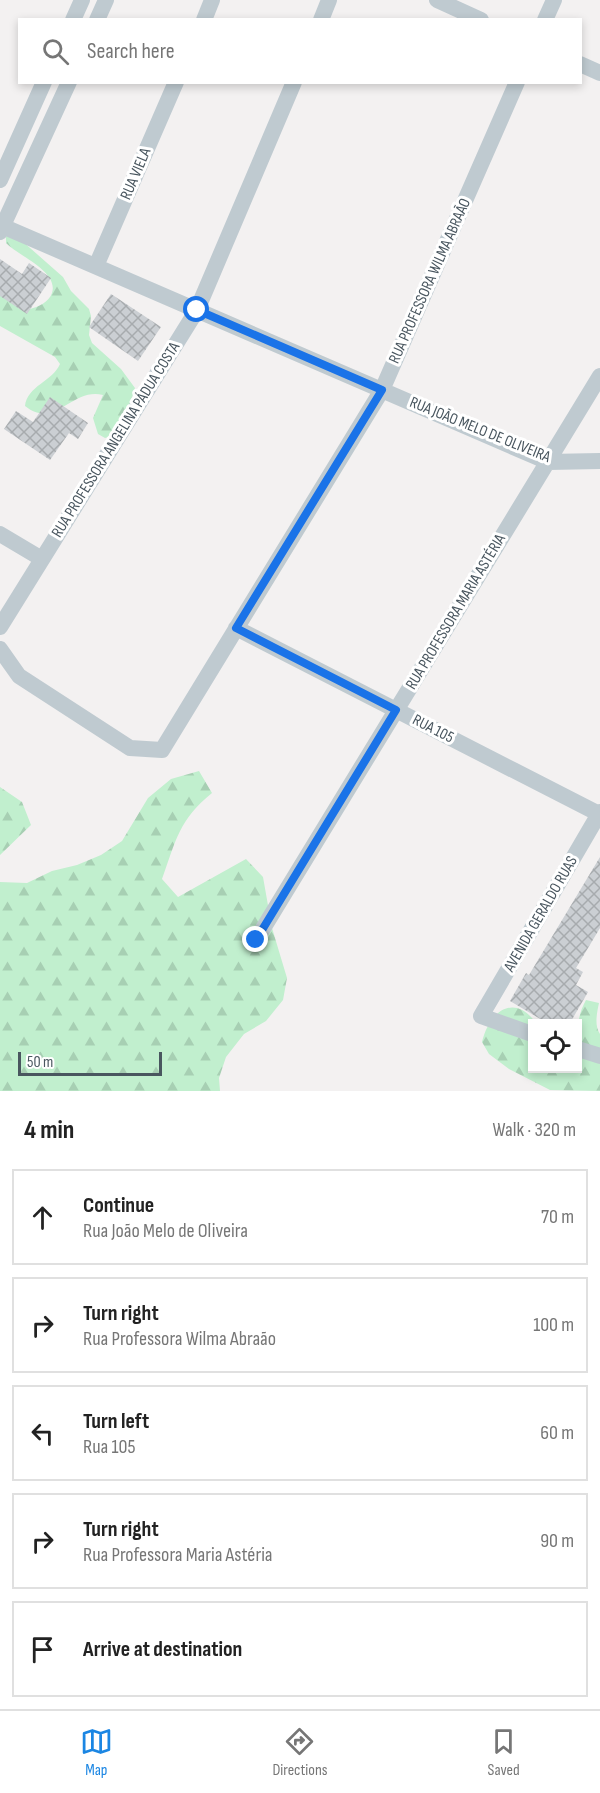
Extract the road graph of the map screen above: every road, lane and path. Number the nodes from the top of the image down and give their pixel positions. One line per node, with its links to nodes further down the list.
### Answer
1 (82, 0): 7 (street)
2 (106, 0): 8 (street)
3 (212, 0): 9 (street)
4 (329, 0): 10 (street)
5 (437, 0): 11 (street)
6 (554, 0): 12 (street)
7 (74, 18)
8 (99, 18)
9 (205, 18)
10 (322, 18)
11 (477, 18)
12 (546, 18)
13 (582, 65): 14 (street)
14 (600, 73)
15 (43, 84): 20 (street)
16 (68, 84): 21 (street)
17 (175, 84): 22 (street, RUA VIELA)
18 (293, 84): 23 (street, RUA PROFESSORA ANGELINA PÁDUA COSTA)
19 (517, 84): 25 (street, RUA PROFESSORA WILMA ABRAÃO)
20 (0, 180)
21 (1, 227): 22 (street, RUA JOÃO MELO DE OLIVEIRA)
22 (96, 266): 23 (street, RUA JOÃO MELO DE OLIVEIRA)
23 (197, 310): 25 (street, RUA JOÃO MELO DE OLIVEIRA); 29 (street, RUA PROFESSORA ANGELINA PÁDUA COSTA)
24 (600, 376): 27 (street, RUA PROFESSORA MARIA ASTÉRIA)
25 (382, 390): 27 (street, RUA JOÃO MELO DE OLIVEIRA); 31 (street, RUA PROFESSORA WILMA ABRAÃO)
26 (600, 461): 27 (street, RUA JOÃO MELO DE OLIVEIRA)
27 (548, 462): 33 (street, RUA PROFESSORA MARIA ASTÉRIA)
28 (0, 534): 29 (street)
29 (42, 559): 30 (street, RUA PROFESSORA ANGELINA PÁDUA COSTA)
30 (0, 627)
31 (236, 628): 32 (street, RUA PROFESSORA WILMA ABRAÃO); 33 (street, RUA 105)
32 (0, 650)
33 (396, 710): 34 (street, RUA 105); 35 (street, RUA PROFESSORA MARIA ASTÉRIA)
34 (599, 813): 36 (street, AVENIDA GERALDO RUAS)
35 (256, 940)
36 (528, 1033)
37 (582, 1050): 38 (street)
38 (600, 1056)

